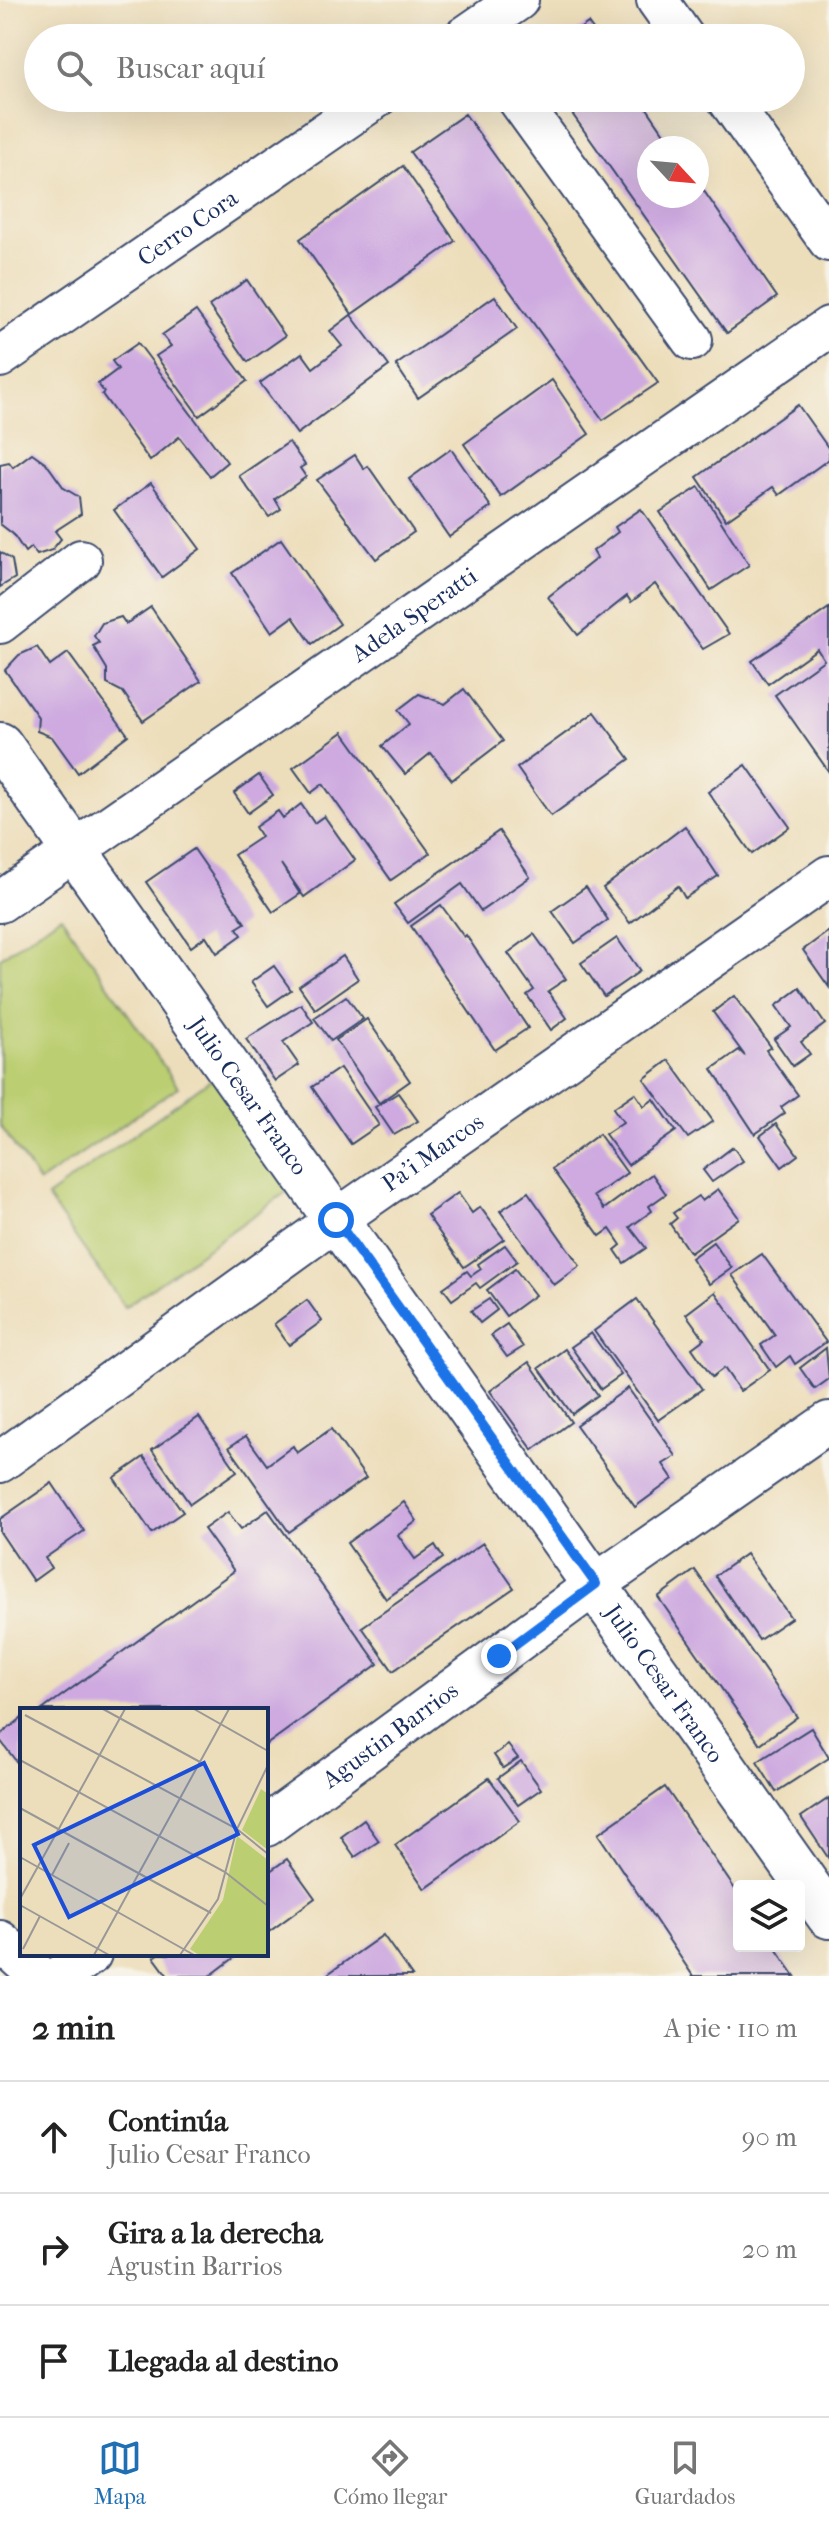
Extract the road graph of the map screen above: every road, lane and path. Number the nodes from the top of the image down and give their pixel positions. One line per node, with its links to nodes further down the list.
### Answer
1 (518, 0): 3 (street)
2 (657, 0): 4 (street)
3 (486, 24)
4 (674, 24)
5 (356, 112): 11 (street, Cerro Cora)
6 (527, 112): 10 (street)
7 (737, 112): 8 (street)
8 (829, 241)
9 (829, 327): 15 (street, Adela Speratti)
10 (692, 340)
11 (0, 357)
12 (81, 560): 13 (street)
13 (0, 623)
14 (0, 745): 15 (street, Julio Cesar Franco)
15 (73, 848): 17 (street, Adela Speratti); 18 (street, Julio Cesar Franco)
16 (829, 876): 18 (street, Pa'i Marcos)
17 (0, 902)
18 (336, 1220): 20 (street, Pa'i Marcos); 21 (street, Julio Cesar Franco)
19 (829, 1422): 21 (street, Agustin Barrios)
20 (0, 1462)
21 (596, 1584): 22 (street, Agustin Barrios); 23 (street, Julio Cesar Franco)
22 (268, 1825)
23 (829, 1916)
24 (0, 1941): 26 (street)
25 (88, 1956): 27 (street)
26 (39, 1976)
27 (61, 1976)

